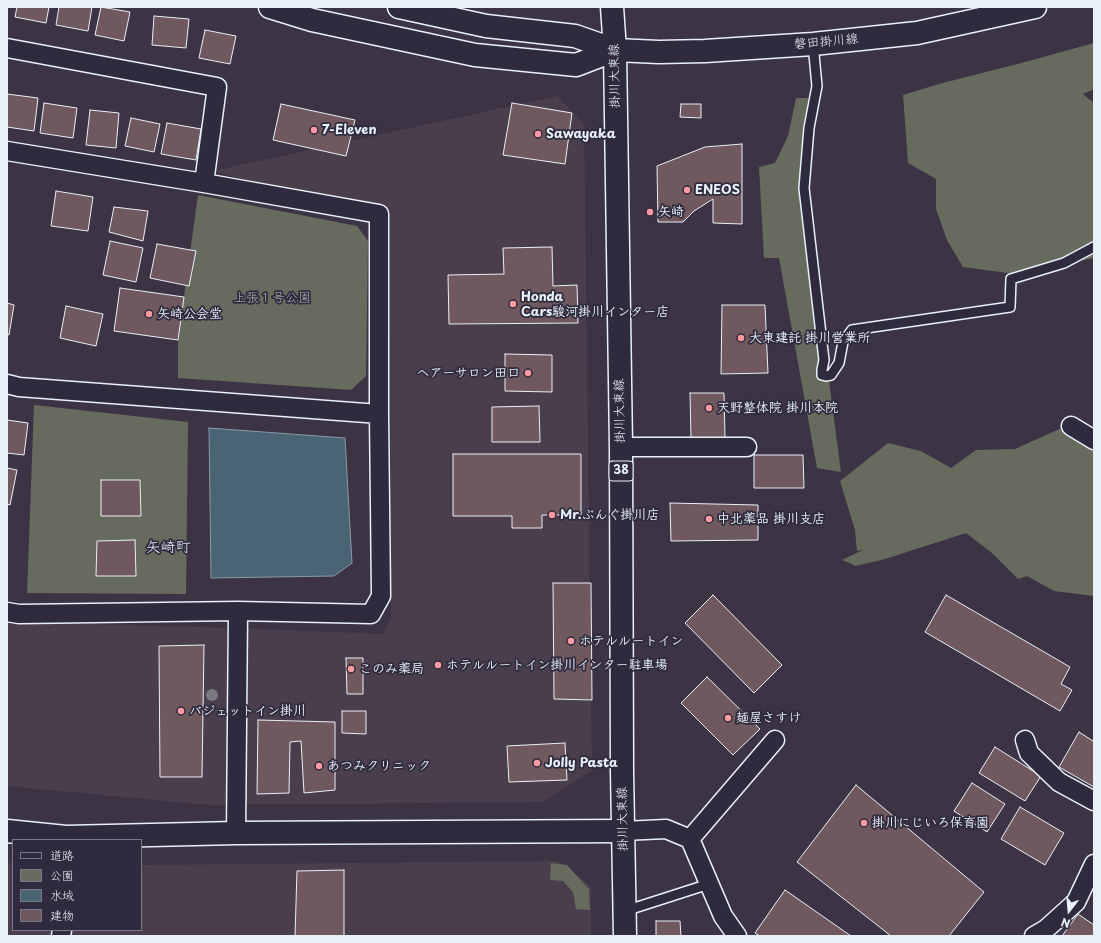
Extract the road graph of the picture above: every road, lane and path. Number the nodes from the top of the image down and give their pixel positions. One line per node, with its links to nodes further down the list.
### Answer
1 (270, 7): 7 (main road)
2 (399, 7): 7 (main road)
3 (612, 7): 7 (main road, 掛川大東線 / 38)
4 (1035, 7): 5 (main road, 磐田掛川線)
5 (813, 44): 7 (main road, 磐田掛川線); 10 (lane)
6 (7, 48): 9 (street)
7 (615, 50): 16 (main road, 掛川大東線 / 38)
8 (7, 151): 9 (street)
9 (204, 183): 12 (street)
10 (1094, 247)
11 (7, 384): 12 (street)
12 (378, 414): 17 (street)
13 (1071, 426): 14 (street)
14 (1094, 440)
15 (746, 446): 16 (street)
16 (621, 447): 23 (main road, 掛川大東線 / 38)
17 (238, 611): 18 (street); 24 (street)
18 (7, 612)
19 (776, 740): 26 (street)
20 (1025, 740): 21 (street)
21 (1094, 801)
22 (7, 831): 25 (main road)
23 (623, 831): 24 (main road); 26 (street); 29 (main road, 掛川大東線 / 38)
24 (236, 833): 25 (main road)
25 (66, 838)
26 (690, 839): 28 (street)
27 (1094, 864): 32 (street)
28 (709, 884): 29 (lane); 31 (street)
29 (624, 912): 30 (main road, 掛川大東線 / 38)
30 (625, 936)
31 (737, 936)
32 (1034, 936)

